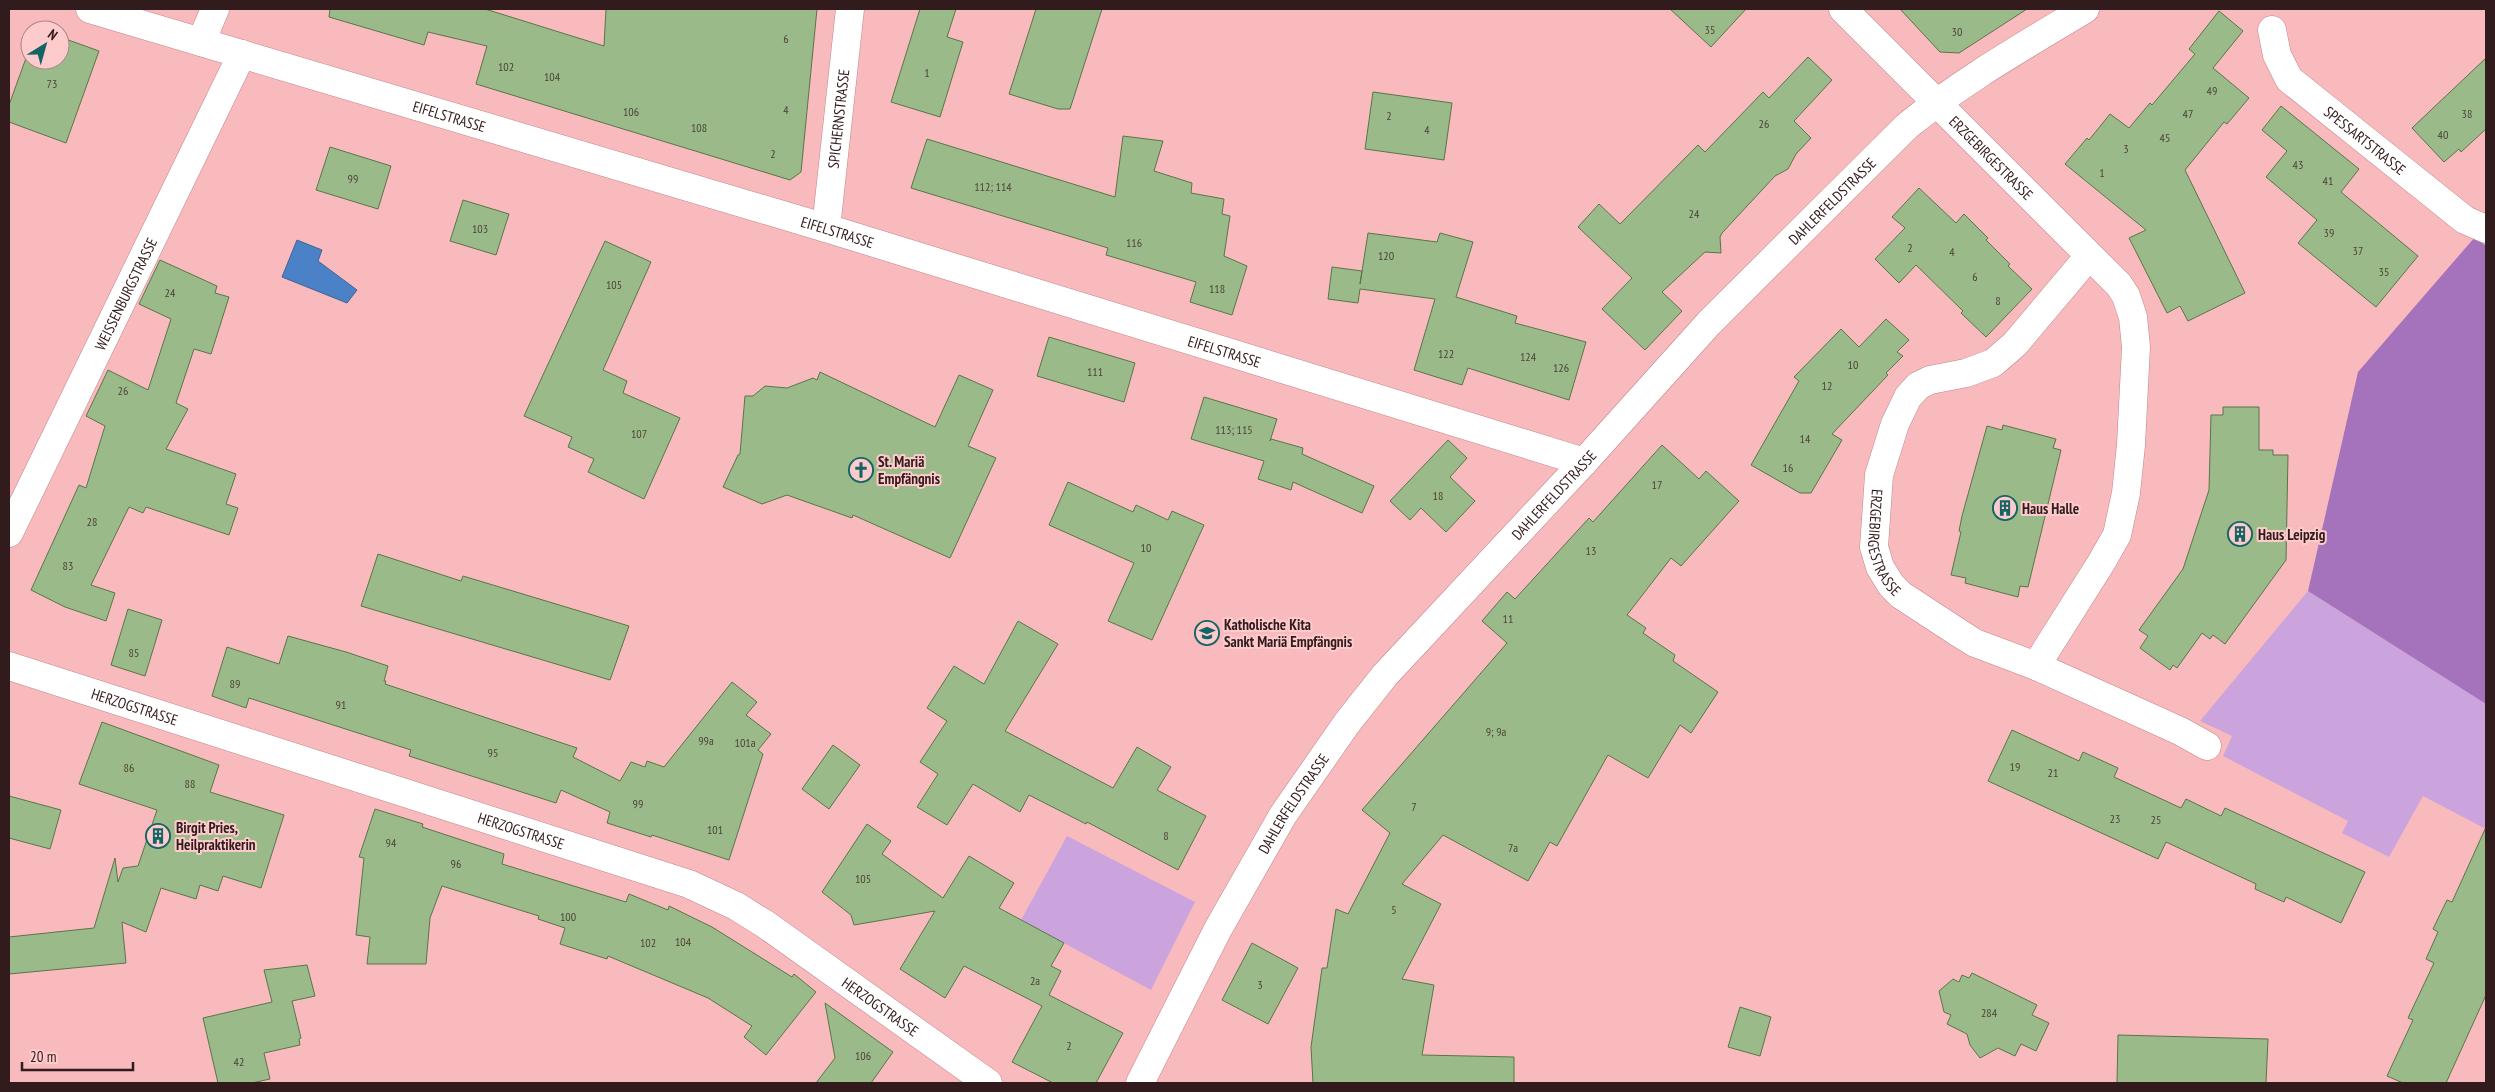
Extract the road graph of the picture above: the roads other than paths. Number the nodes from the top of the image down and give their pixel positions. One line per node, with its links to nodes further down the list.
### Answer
1 (90, 9): 7 (street, EIFELSTRASSE)
2 (215, 9): 7 (street)
3 (850, 9): 10 (street, SPICHERNSTRASSE)
4 (1843, 9): 9 (street)
5 (2085, 9): 9 (street, DAHLERFELDSTRASSE)
6 (2272, 30): 11 (street, SPESSARTSTRASSE)
7 (202, 42): 8 (street, EIFELSTRASSE)
8 (242, 54): 10 (street, EIFELSTRASSE); 14 (street, WEISSENBURGSTRASSE)
9 (1936, 102): 12 (street, ERZGEBIRGESTRASSE); 13 (street, DAHLERFELDSTRASSE)
10 (826, 228): 13 (street, EIFELSTRASSE)
11 (2486, 229)
12 (2089, 256): 16 (street, ERZGEBIRGESTRASSE); 16 (street, ERZGEBIRGESTRASSE)
13 (1584, 462): 19 (street, DAHLERFELDSTRASSE)
14 (9, 534)
15 (9, 666): 18 (street, HERZOGSTRASSE)
16 (2036, 666): 17 (street, ERZGEBIRGESTRASSE)
17 (2207, 746)
18 (988, 1083)
19 (1140, 1083)

